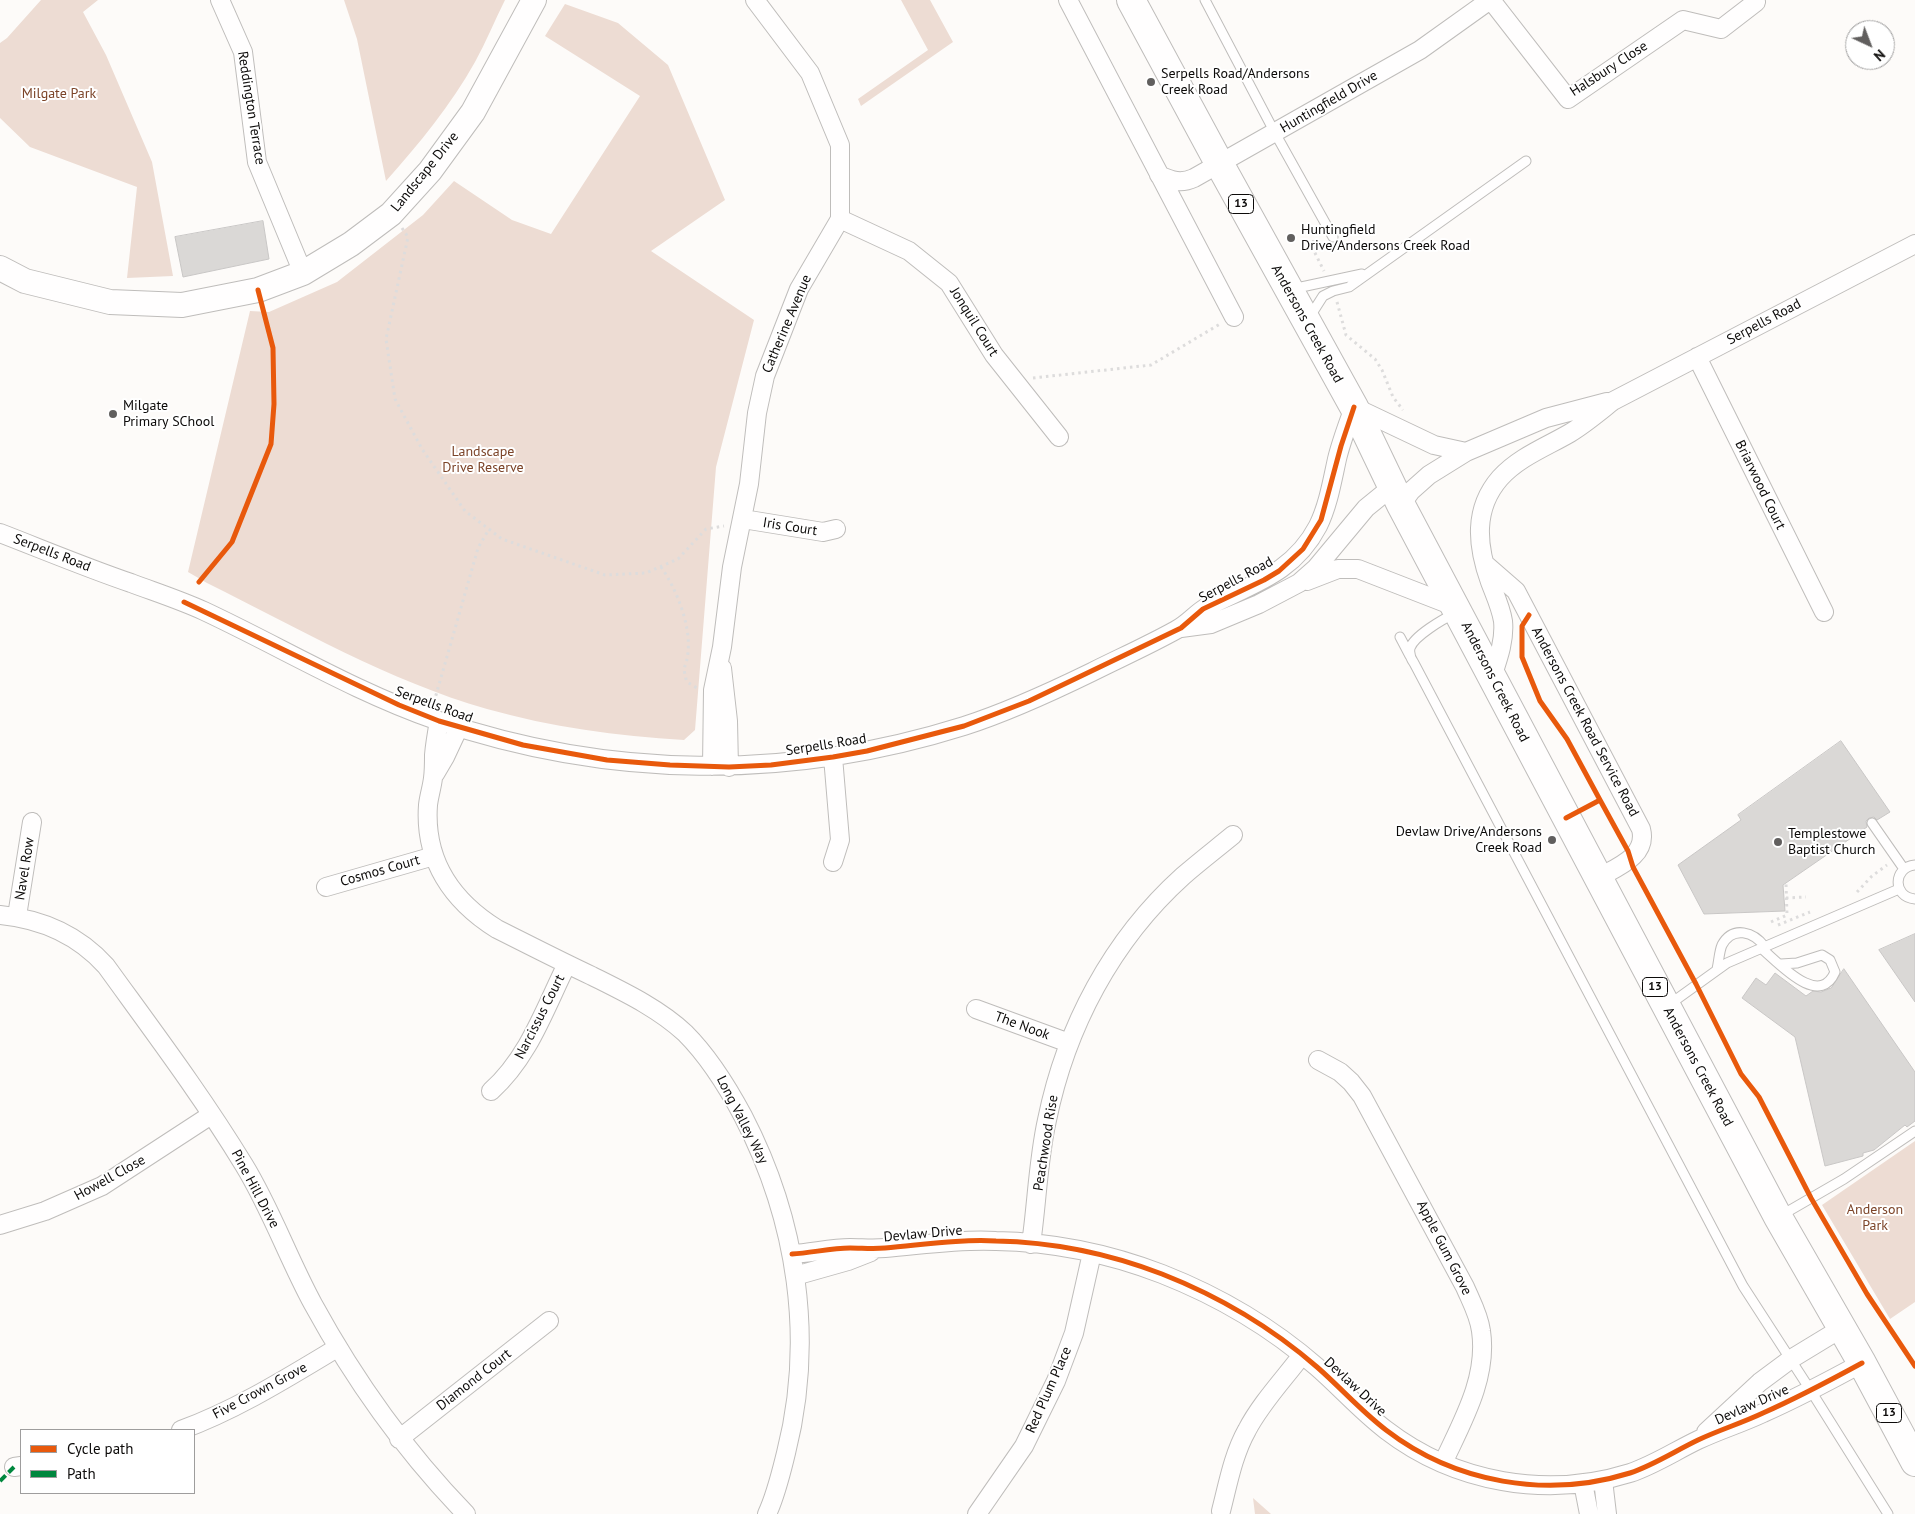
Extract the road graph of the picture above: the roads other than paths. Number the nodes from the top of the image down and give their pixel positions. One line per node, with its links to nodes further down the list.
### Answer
1 (220, 0): 17 (street, Reddington Terrace)
2 (534, 0): 17 (street, Landscape Drive)
3 (755, 0): 13 (street)
4 (1068, 0): 12 (street)
5 (1131, 0): 11 (main road, Andersons Creek Road / 13)
6 (1205, 0): 9 (lane)
7 (1491, 0): 8 (street, Halsbury Close); 9 (street, Huntingfield Drive)
8 (1756, 2)
9 (1275, 133): 11 (street, Huntingfield Drive); 14 (lane)
10 (1526, 160): 18 (lane)
11 (1219, 163): 12 (street, Huntingfield Drive); 19 (main road, Andersons Creek Road / 13)
12 (1160, 176): 20 (street)
13 (840, 219): 25 (street, Jonquil Court); 28 (street, Catherine Avenue)
14 (1333, 237)
15 (1915, 244): 22 (street, Serpells Road)
16 (0, 268): 17 (street, Landscape Drive)
17 (303, 272)
18 (1368, 272): 19 (lane); 21 (lane)
19 (1289, 290): 21 (main road, Andersons Creek Road / 13)
20 (1234, 317)
21 (1306, 322): 24 (main road, Andersons Creek Road / 13)
22 (1697, 357): 23 (street, Serpells Road); 36 (street, Briarwood Court)
23 (1613, 401): 26 (street, Serpells Road); 31 (street, Serpells Road)
24 (1354, 407): 26 (street); 27 (main road, Andersons Creek Road / 13); 32 (street, Serpells Road)
25 (1059, 437)
26 (1466, 452): 27 (street, Serpells Road)
27 (1397, 495): 33 (street, Serpells Road); 35 (main road, Andersons Creek Road / 13)
28 (742, 521): 29 (street, Iris Court); 39 (street, Catherine Avenue)
29 (836, 529)
30 (0, 533): 42 (street, Serpells Road)
31 (1483, 562): 41 (street, Serpells Road); 54 (street, Andersons Creek Road Service Road)
32 (1259, 582): 34 (street); 37 (street, Serpells Road)
33 (1288, 589): 34 (street, Serpells Road); 35 (street, Serpells Road)
34 (1269, 599): 37 (street, Serpells Road)
35 (1458, 610): 40 (lane); 41 (main road, Andersons Creek Road / 13)
36 (1824, 612)
37 (1181, 628): 44 (street, Serpells Road)
38 (1400, 637): 40 (lane)
39 (722, 648): 45 (street, Catherine Avenue); 45 (street, Catherine Avenue)
40 (1412, 660): 81 (lane)
41 (1492, 677): 54 (main road, Andersons Creek Road / 13)
42 (434, 719): 43 (street, Serpells Road); 46 (street, Long Valley Way)
43 (459, 727): 45 (street, Serpells Road); 46 (street, Long Valley Way)
44 (832, 758): 45 (street, Serpells Road); 51 (street)
45 (721, 767)
46 (433, 777): 50 (street, Long Valley Way)
47 (32, 822): 58 (street, Navel Row)
48 (1872, 823): 53 (lane)
49 (1233, 835): 65 (street, Peachwood Rise)
50 (434, 856): 55 (street, Cosmos Court); 60 (street, Long Valley Way)
51 (833, 862)
52 (1915, 865): 53 (lane)
53 (1904, 869): 56 (lane)
54 (1598, 878): 63 (main road, Andersons Creek Road / 13)
55 (326, 887)
56 (1899, 889): 57 (lane); 59 (lane)
57 (1915, 898)
58 (9, 915): 68 (street, Pine Hill Drive)
59 (1763, 947): 61 (lane); 62 (lane); 62 (lane)
60 (567, 964): 67 (street, Narcissus Court); 74 (street, Long Valley Way)
61 (1781, 964): 61 (lane)
62 (1718, 969): 63 (lane)
63 (1666, 1007): 70 (main road, Andersons Creek Road / 13)
64 (976, 1009): 65 (street, The Nook)
65 (1068, 1043): 72 (street, Peachwood Rise)
66 (1318, 1060): 89 (street, Apple Gum Grove)
67 (491, 1091)
68 (211, 1115): 71 (street, Howell Close); 79 (street, Pine Hill Drive)
69 (1915, 1131): 70 (lane)
70 (1778, 1217): 78 (main road, Andersons Creek Road / 13)
71 (0, 1225)
72 (1031, 1244): 73 (street, Devlaw Drive); 75 (street, Devlaw Drive)
73 (881, 1249): 74 (street, Devlaw Drive); 76 (street, Devlaw Drive)
74 (792, 1254): 76 (street, Long Valley Way)
75 (1092, 1254): 80 (street, Devlaw Drive); 95 (street, Red Plum Place)
76 (795, 1276): 94 (street, Long Valley Way)
77 (549, 1321): 86 (street, Diamond Court)
78 (1842, 1328): 81 (street, Devlaw Drive); 82 (main road, Andersons Creek Road / 13)
79 (337, 1348): 84 (street, Five Crown Grove); 86 (street, Pine Hill Drive)
80 (1302, 1355): 89 (street, Devlaw Drive); 92 (street)
81 (1791, 1359): 83 (lane); 87 (street, Devlaw Drive)
82 (1862, 1363): 83 (street, Devlaw Drive); 85 (main road, Andersons Creek Road / 13); 88 (main road, Andersons Creek Road / 13)
83 (1811, 1391): 87 (street, Devlaw Drive); 98 (lane)
84 (183, 1429)
85 (1915, 1438)
86 (399, 1439): 93 (street, Pine Hill Drive)
87 (1697, 1441): 90 (street, Devlaw Drive)
88 (1915, 1462)
89 (1443, 1464): 91 (street, Devlaw Drive)
90 (1603, 1480): 91 (street, Devlaw Drive); 97 (street)
91 (1583, 1484): 96 (street)
92 (1221, 1512)
93 (466, 1514)
94 (767, 1514)
95 (977, 1514)
96 (1589, 1514)
97 (1607, 1514)
98 (1888, 1514)

